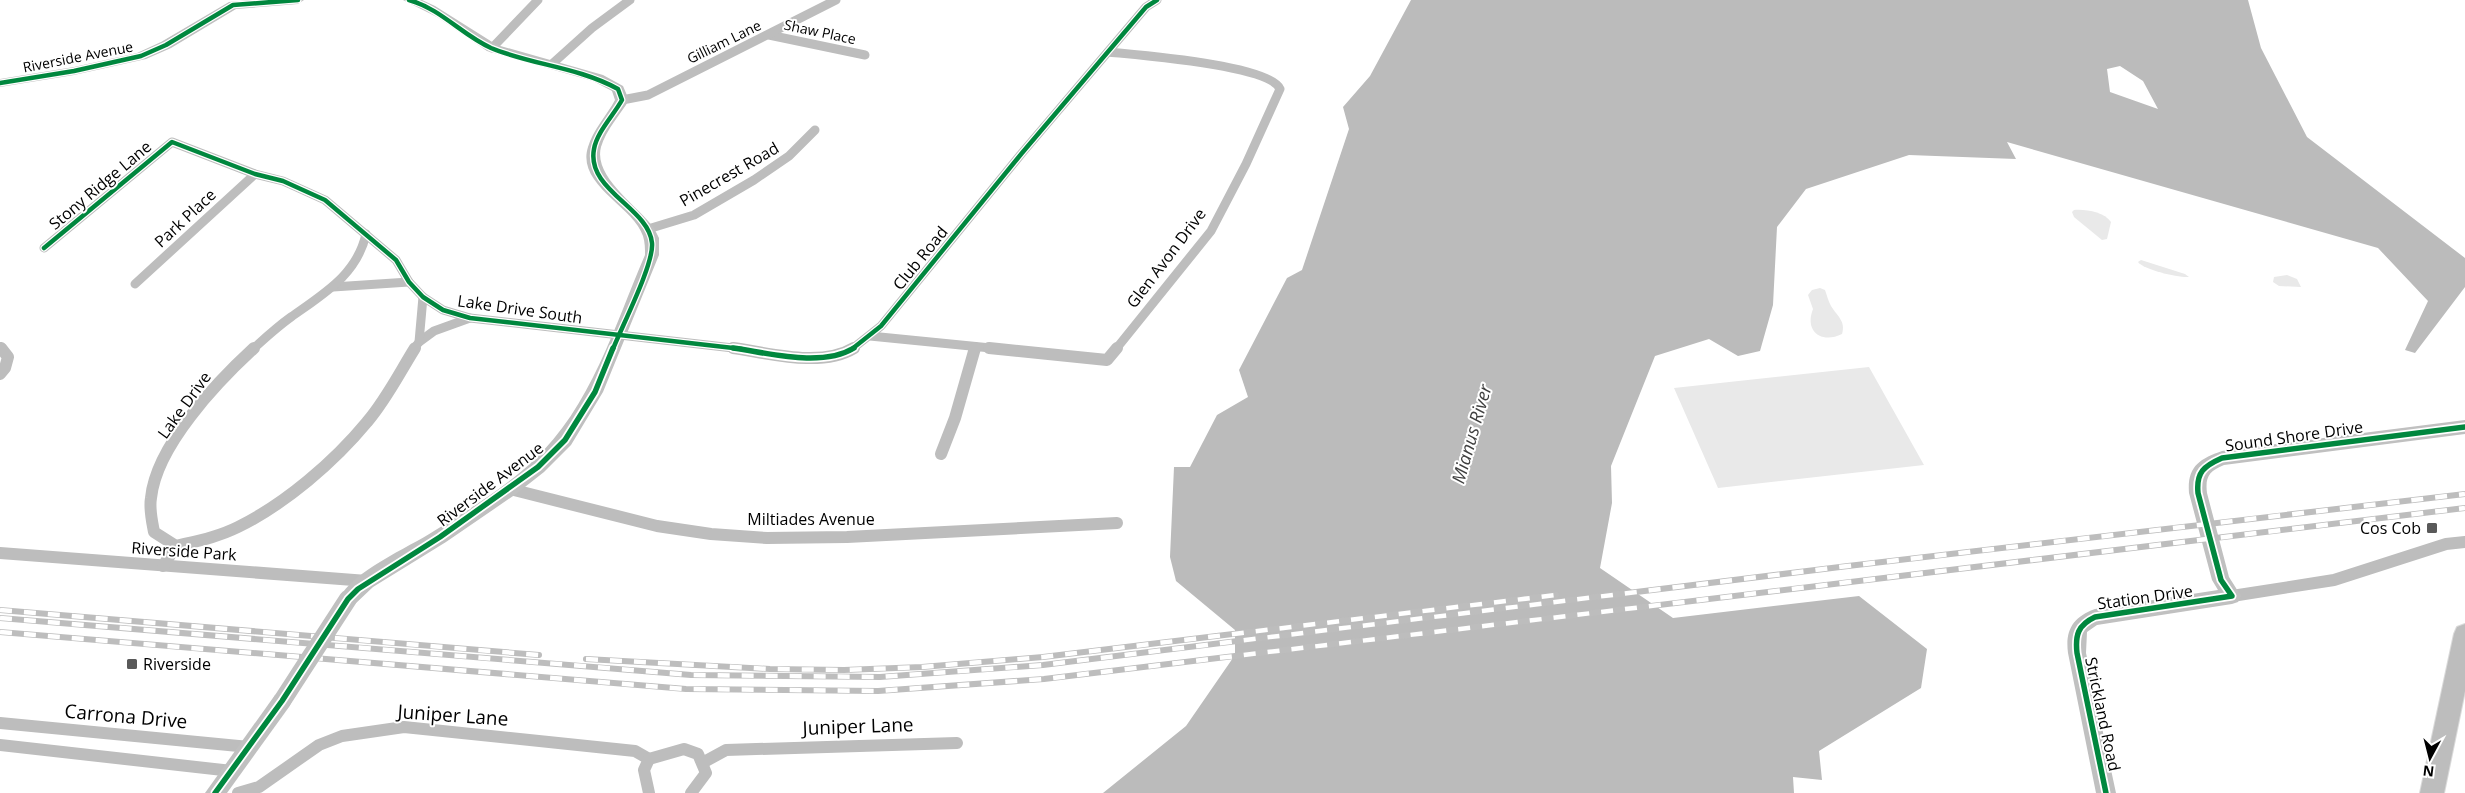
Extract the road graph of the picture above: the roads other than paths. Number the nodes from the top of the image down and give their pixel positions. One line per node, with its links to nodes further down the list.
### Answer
1 (298, 0): 7 (street, Riverside Avenue)
2 (408, 0): 9 (street)
3 (538, 0): 9 (street)
4 (630, 0): 12 (street)
5 (836, 0): 8 (street, Gilliam Lane)
6 (1158, 0): 10 (street, Club Road)
7 (234, 3): 13 (main road, Riverside Avenue)
8 (769, 35): 11 (street, Shaw Place); 14 (street, Gilliam Lane)
9 (492, 48): 12 (street)
10 (1108, 52): 27 (street, Club Road); 30 (street, Glen Avon Drive)
11 (865, 55)
12 (552, 64): 14 (street)
13 (0, 83)
14 (622, 100): 18 (street)
15 (815, 130): 18 (street, Pinecrest Road)
16 (172, 142): 17 (street, Lake Drive South); 20 (street, Stony Ridge Lane)
17 (255, 174): 19 (street, Lake Drive South); 22 (street, Park Place)
18 (648, 229): 26 (street, Riverside Avenue)
19 (366, 234): 21 (street, Lake Drive South); 23 (street, Lake Drive)
20 (44, 248)
21 (410, 282): 23 (street); 24 (street, Lake Drive South)
22 (135, 284)
23 (333, 287): 37 (street, Lake Drive)
24 (424, 297): 25 (street, Lake Drive South); 28 (street)
25 (470, 318): 26 (street, Lake Drive South); 28 (street)
26 (620, 334): 27 (street, Club Road); 34 (street, Riverside Avenue)
27 (870, 336): 30 (street, Glen Avon Drive)
28 (419, 342): 37 (street)
29 (0, 347): 31 (street)
30 (975, 347): 33 (street)
31 (0, 374)
32 (2465, 427): 41 (main road, Sound Shore Drive)
33 (941, 454)
34 (510, 489): 35 (street, Miltiades Avenue); 40 (street, Riverside Avenue)
35 (1118, 523)
36 (2465, 542): 41 (street, Station Drive)
37 (176, 546): 39 (street)
38 (0, 553): 39 (street, Riverside Park)
39 (163, 566): 40 (street, Riverside Park)
40 (366, 582): 42 (street, Riverside Avenue)
41 (2232, 596): 44 (main road, Station Drive)
42 (348, 599): 48 (main road, Riverside Avenue, bridge)
43 (2465, 634): 57 (highway)
44 (2075, 640): 56 (main road, Strickland Road)
45 (0, 724): 48 (street, Carrona Drive)
46 (957, 743): 50 (street, Juniper Lane)
47 (0, 745): 51 (street)
48 (249, 747): 51 (main road, Riverside Avenue)
49 (649, 759): 50 (street); 53 (street, Juniper Lane); 54 (street)
50 (704, 762): 55 (street)
51 (232, 771): 52 (main road, Riverside Avenue)
52 (215, 793)
53 (238, 793)
54 (649, 793)
55 (692, 793)
56 (2106, 793)
57 (2432, 793)

